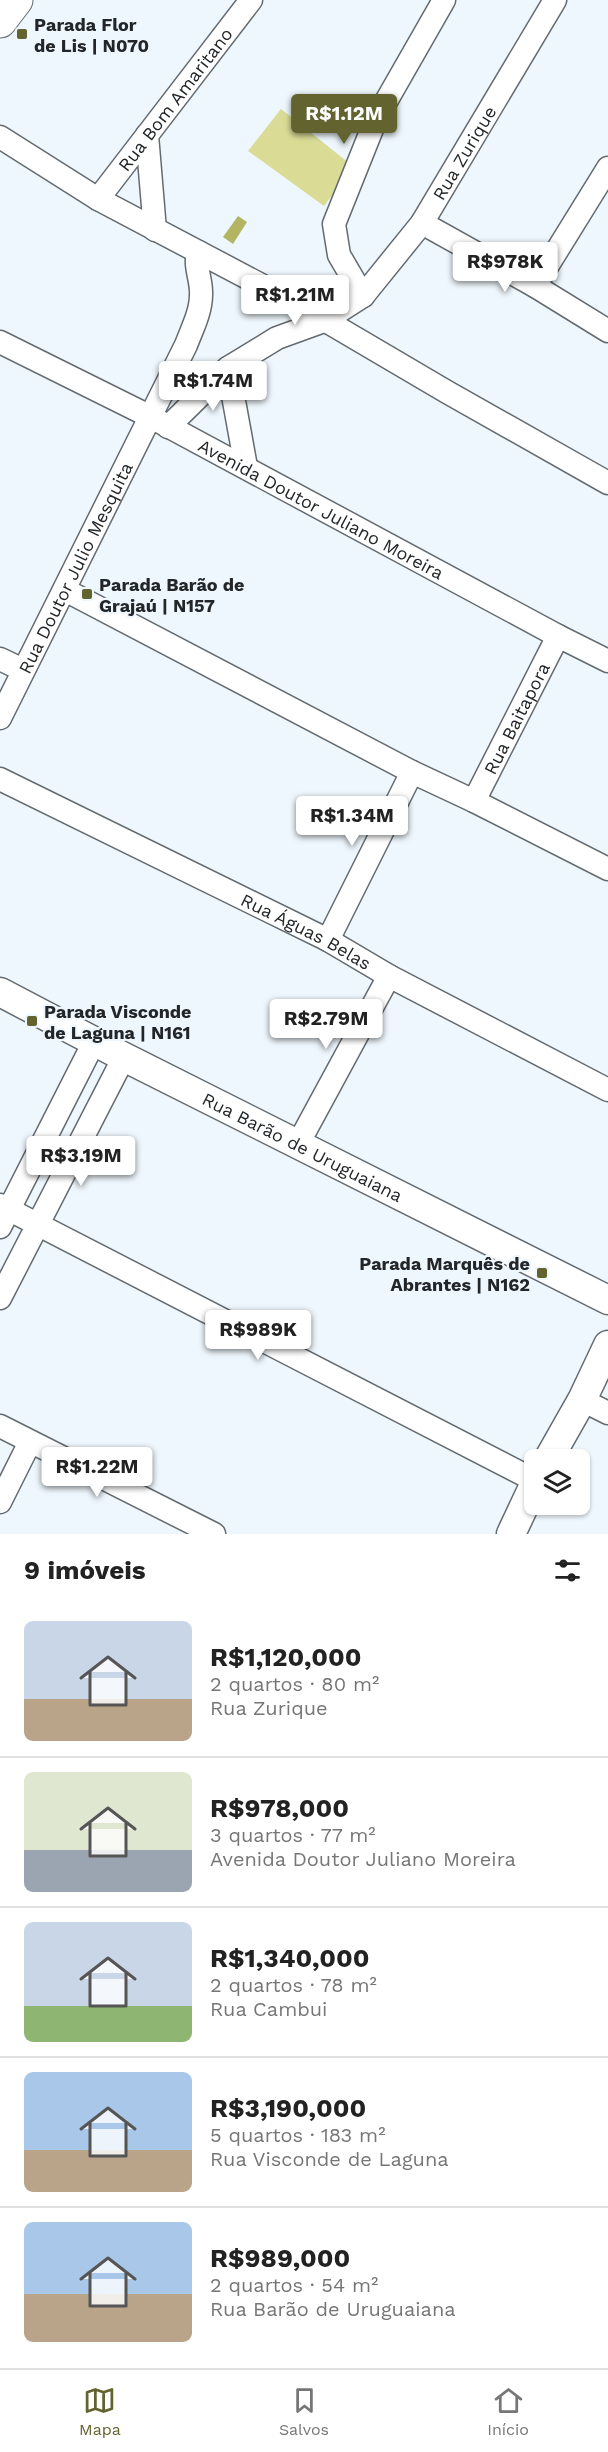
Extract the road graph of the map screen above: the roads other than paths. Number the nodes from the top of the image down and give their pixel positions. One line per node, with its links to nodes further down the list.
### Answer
1 (16, 0): 5 (main road)
2 (251, 0): 6 (street, Rua Bom Amaritano)
3 (444, 0): 14 (street)
4 (555, 0): 10 (street, Rua Zurique)
5 (0, 21)
6 (147, 135): 9 (street, Rua Bom Amaritano); 11 (street)
7 (0, 137): 9 (street)
8 (608, 168): 13 (street)
9 (98, 199): 11 (street)
10 (422, 223): 13 (street); 14 (street, Rua Zurique)
11 (155, 230): 12 (street)
12 (198, 252): 15 (street); 19 (street, Rua Doutor Julio Mesquita)
13 (535, 286): 16 (street)
14 (363, 296): 15 (street, Rua Zurique)
15 (324, 321): 18 (street, Rua Zurique); 21 (street)
16 (608, 331)
17 (0, 342): 19 (street, Avenida Doutor Juliano Moreira)
18 (228, 368): 19 (street, Rua Zurique); 20 (street)
19 (160, 422): 20 (street, Avenida Doutor Juliano Moreira); 22 (street, Rua Doutor Julio Mesquita)
20 (246, 467): 23 (street, Avenida Doutor Juliano Moreira)
21 (608, 482)
22 (65, 590): 26 (street, Rua Doutor Julio Mesquita); 28 (street)
23 (558, 636): 25 (street, Avenida Doutor Juliano Moreira); 30 (street, Rua Baitapora)
24 (0, 659): 26 (street)
25 (608, 661)
26 (23, 670): 27 (street, Rua Doutor Julio Mesquita)
27 (0, 718)
28 (412, 772): 30 (street); 32 (street)
29 (0, 779): 32 (street, Rua Águas Belas)
30 (474, 801): 31 (street)
31 (608, 869)
32 (328, 940): 33 (street, Rua Águas Belas)
33 (389, 976): 37 (street, Rua Águas Belas); 38 (street)
34 (0, 992): 35 (street, Rua Barão de Uruguaiana)
35 (94, 1042): 36 (street, Rua Barão de Uruguaiana); 39 (street)
36 (124, 1057): 38 (street, Rua Barão de Uruguaiana); 40 (street)
37 (608, 1090)
38 (298, 1144): 42 (street, Rua Barão de Uruguaiana)
39 (3, 1214): 40 (street)
40 (39, 1226): 41 (street); 49 (street)
41 (0, 1298)
42 (608, 1300)
43 (608, 1345): 44 (street)
44 (582, 1400): 45 (street); 48 (street)
45 (608, 1413)
46 (0, 1426): 47 (street)
47 (30, 1442): 50 (street); 52 (street)
48 (554, 1449)
49 (524, 1475)
50 (0, 1502)
51 (524, 1506): 53 (street)
52 (214, 1534)
53 (511, 1534)

